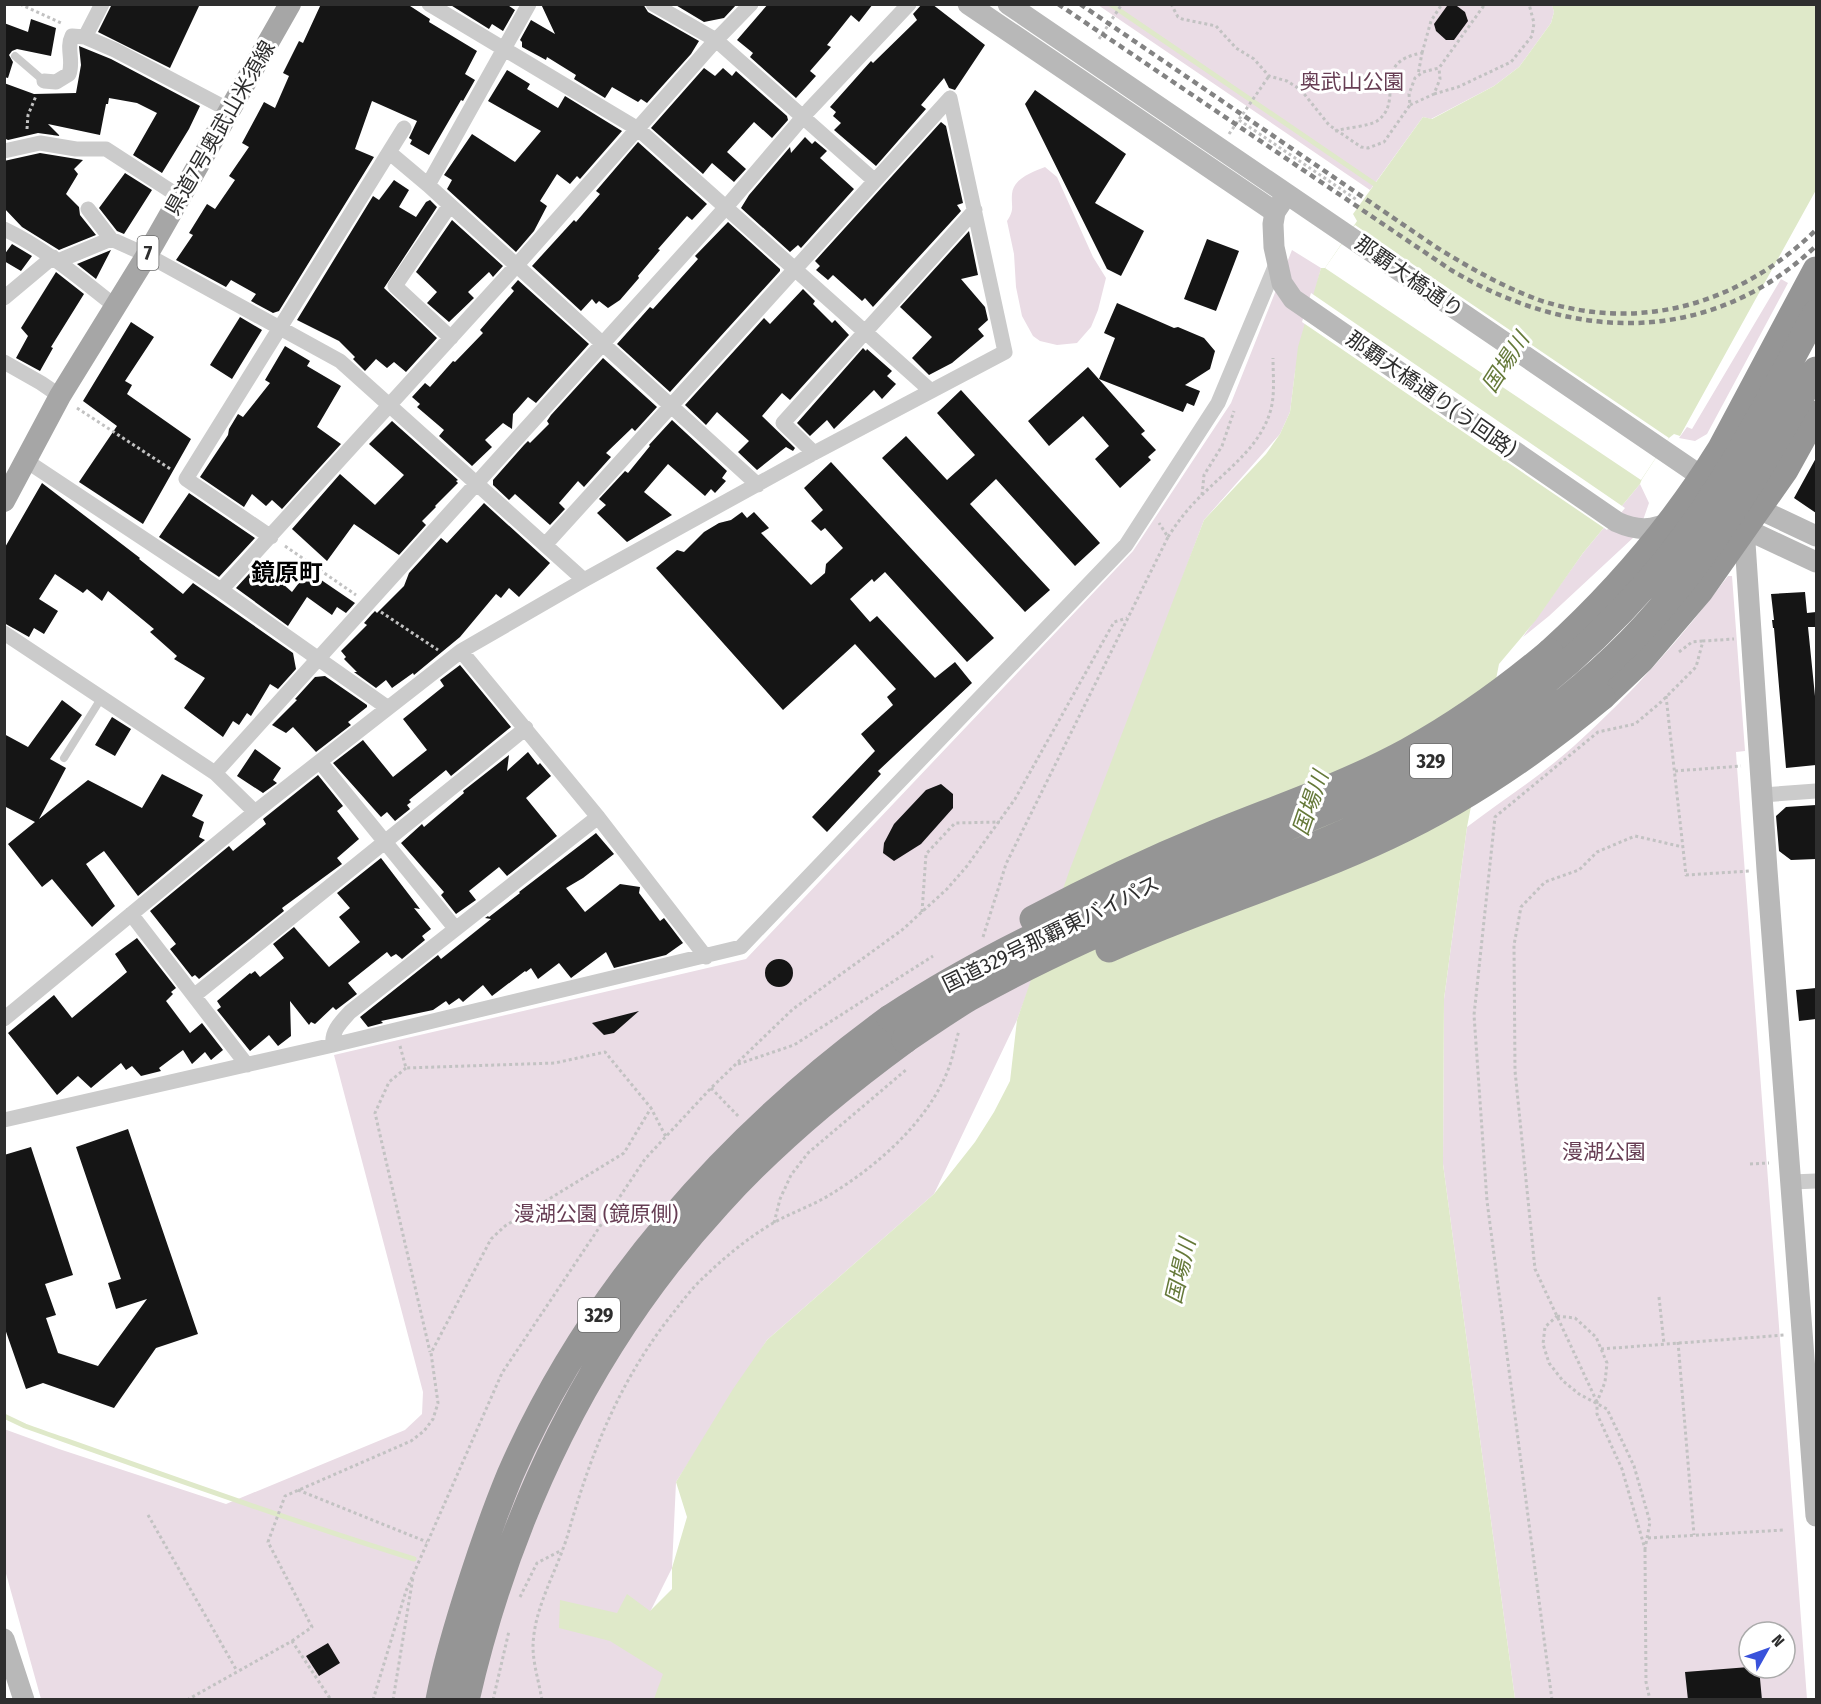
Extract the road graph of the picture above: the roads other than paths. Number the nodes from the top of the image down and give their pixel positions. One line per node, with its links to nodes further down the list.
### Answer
1 (102, 4): 10 (street)
2 (290, 4): 15 (main road, 県道7号奥武山米須線 / 7)
3 (429, 4): 12 (street)
4 (529, 4): 12 (street)
5 (653, 4): 11 (street)
6 (751, 4): 11 (street)
7 (909, 4): 16 (street)
8 (968, 4): 29 (main road)
9 (1008, 4): 23 (main road, 那覇大橋通り)
10 (78, 37): 14 (street); 15 (street)
11 (716, 40): 16 (street); 18 (street)
12 (503, 49): 18 (street); 22 (street)
13 (15, 56): 14 (lane)
14 (44, 81)
15 (231, 111): 24 (main road, 県道7号奥武山米須線 / 7)
16 (804, 117): 21 (street); 26 (street)
17 (404, 128): 20 (street)
18 (638, 129): 26 (street); 35 (street)
19 (4, 151): 24 (street)
20 (390, 153): 22 (street); 41 (street)
21 (875, 181): 28 (street); 36 (street)
22 (428, 185): 25 (street)
23 (1287, 194): 29 (main road); 54 (main road, 那覇大橋通り)
24 (180, 197): 32 (main road, 県道7号奥武山米須線 / 7)
25 (450, 204): 35 (street); 43 (street)
26 (727, 206): 36 (street); 44 (street)
27 (88, 209): 31 (street)
28 (975, 210): 42 (street); 47 (street)
29 (1275, 212): 34 (main road, 那覇大橋通り(う回路))
30 (4, 230): 33 (street)
31 (111, 239): 32 (street); 33 (street)
32 (147, 255): 39 (main road, 県道7号奥武山米須線 / 7); 41 (street)
33 (56, 259): 38 (street); 39 (street)
34 (1277, 262): 59 (main road, 那覇大橋通り(う回路)); 82 (street)
35 (516, 266): 43 (street); 44 (street)
36 (795, 268): 42 (street); 50 (street)
37 (1816, 270): 54 (highway)
38 (4, 298)
39 (115, 306): 48 (main road, 県道7号奥武山米須線 / 7)
40 (1816, 313): 85 (highway, 国道329号那覇東バイパス / 329, bridge)
41 (279, 328): 49 (street); 61 (street)
42 (864, 333): 47 (street); 52 (street)
43 (451, 338): 49 (street)
44 (602, 343): 50 (street); 55 (street)
45 (4, 362): 48 (street)
46 (1816, 370): 85 (highway, 国道329号那覇東バイパス / 329, bridge)
47 (930, 390): 52 (street)
48 (60, 396): 53 (main road, 県道7号奥武山米須線 / 7)
49 (390, 405): 55 (street); 61 (street)
50 (671, 405): 56 (street); 62 (street)
51 (1816, 414): 58 (highway)
52 (814, 453): 56 (street)
53 (25, 460): 57 (main road, 県道7号奥武山米須線 / 7); 65 (street)
54 (1703, 478): 58 (main road, 那覇大橋通り); 59 (highway)
55 (477, 482): 62 (street); 68 (street)
56 (758, 485): 64 (street)
57 (4, 501)
58 (1751, 519): 59 (main road, 那覇大橋通り); 60 (main road, 那覇大橋通り); 63 (main road, 那覇大橋通り); 76 (main road); 85 (highway, bridge)
59 (1669, 523): 85 (highway, bridge)
60 (1816, 536)
61 (271, 537): 65 (street)
62 (545, 545): 64 (street)
63 (1816, 562)
64 (584, 580): 67 (street)
65 (221, 590): 68 (street)
66 (4, 633): 69 (street)
67 (461, 651): 70 (street); 71 (street)
68 (318, 658): 70 (street); 74 (street)
69 (102, 697): 72 (lane); 74 (street)
70 (388, 708): 73 (street)
71 (526, 728): 78 (street); 79 (street)
72 (64, 758)
73 (320, 762): 77 (street); 79 (street)
74 (215, 773): 77 (street)
75 (1816, 791): 76 (street)
76 (1762, 795): 90 (main road)
77 (255, 812): 80 (street)
78 (598, 817): 81 (street); 82 (street)
79 (386, 843): 81 (street); 83 (street)
80 (131, 914): 83 (street); 84 (street)
81 (454, 928): 86 (street)
82 (706, 957): 86 (street)
83 (195, 995): 87 (street)
84 (4, 1019)
85 (898, 1029): 94 (highway, 国道329号那覇東バイパス / 329); 95 (highway, 国道329号那覇東バイパス / 329)
86 (333, 1045): 87 (street)
87 (248, 1065): 88 (street)
88 (4, 1120)
89 (1816, 1181): 90 (street)
90 (1792, 1182): 91 (main road)
91 (1816, 1516)
92 (4, 1639): 93 (main road)
93 (24, 1700)
94 (439, 1700)
95 (466, 1700)

